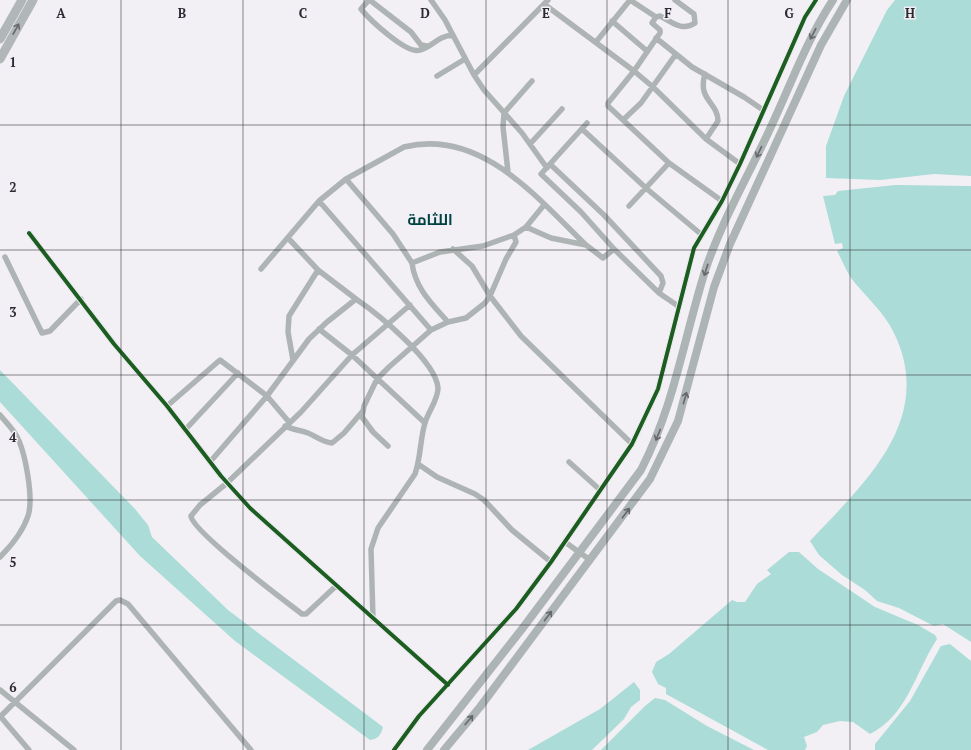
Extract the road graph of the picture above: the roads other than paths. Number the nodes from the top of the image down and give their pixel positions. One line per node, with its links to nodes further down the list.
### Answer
1 (22, 0): 14 (main road)
2 (33, 0): 19 (main road, one-way to 2)
3 (432, 0): 12 (street)
4 (630, 0): 10 (street); 11 (street)
5 (675, 0): 10 (street)
6 (816, 0): 30 (street)
7 (833, 0): 27 (main road, one-way to 27)
8 (848, 0): 28 (main road)
9 (546, 2): 15 (street); 23 (street)
10 (656, 17): 13 (street)
11 (612, 21): 15 (street); 17 (street)
12 (454, 35): 16 (street); 20 (street)
13 (656, 38): 17 (street); 18 (street)
14 (0, 39)
15 (596, 42): 21 (street)
16 (427, 46): 16 (street)
17 (647, 52): 21 (street)
18 (676, 54): 22 (street); 26 (street)
19 (0, 59)
20 (465, 59): 23 (street); 24 (street)
21 (634, 71): 26 (street); 32 (street)
22 (705, 74): 30 (street); 37 (street)
23 (474, 75): 31 (street)
24 (438, 76)
25 (532, 81): 31 (street)
26 (653, 87): 32 (street); 37 (street)
27 (786, 93): 28 (main road); 34 (main road)
28 (796, 98): 36 (main road)
29 (562, 109): 38 (street)
30 (763, 110): 40 (street)
31 (504, 113): 38 (street); 42 (street)
32 (623, 120): 39 (street)
33 (587, 123): 35 (street)
34 (770, 129): 36 (main road); 91 (main road, one-way to 91)
35 (582, 130): 41 (street); 44 (street)
36 (781, 134): 93 (main road, one-way to 36)
37 (706, 139): 40 (street)
38 (530, 144): 41 (street)
39 (669, 163): 44 (street); 45 (street)
40 (740, 164): 45 (street)
41 (549, 166): 56 (street); 61 (street)
42 (508, 172): 43 (street); 47 (street)
43 (346, 179): 46 (street); 58 (street)
44 (647, 189): 48 (street); 52 (street)
45 (722, 201): 52 (street)
46 (319, 202): 53 (street); 65 (street)
47 (544, 205): 49 (street); 54 (street)
48 (629, 206)
49 (526, 227): 51 (street); 54 (street)
50 (29, 233): 63 (street)
51 (514, 235): 55 (street); 62 (street)
52 (702, 235): 66 (street)
53 (288, 238): 59 (street); 60 (street)
54 (586, 245): 56 (street)
55 (452, 249): 58 (street); 62 (street)
56 (614, 250): 61 (street)
57 (5, 257): 63 (street)
58 (412, 263): 67 (street)
59 (261, 268)
60 (318, 270): 64 (street); 73 (street)
61 (659, 293): 66 (street)
62 (490, 296): 67 (street); 83 (street)
63 (81, 299): 77 (street)
64 (356, 299): 68 (street); 69 (street)
65 (410, 306): 68 (street); 70 (street)
66 (678, 306): 83 (street)
67 (448, 322): 70 (street)
68 (389, 323): 71 (street); 72 (street)
69 (319, 329): 72 (street); 73 (street)
70 (431, 330): 71 (street)
71 (412, 348): 75 (street); 80 (street)
72 (352, 355): 75 (street); 81 (street)
73 (293, 360): 76 (street)
74 (238, 373): 76 (street); 77 (street); 82 (street)
75 (377, 379): 78 (street); 80 (street)
76 (267, 396): 81 (street); 85 (street)
77 (166, 406): 82 (street)
78 (362, 412): 81 (street); 84 (street)
79 (0, 415): 92 (street)
80 (425, 423): 87 (street)
81 (287, 424): 88 (street)
82 (185, 430): 85 (street)
83 (632, 444): 89 (street)
84 (388, 446)
85 (210, 462): 88 (street)
86 (569, 462): 89 (street)
87 (418, 464): 94 (street); 96 (street)
88 (227, 483): 95 (street); 95 (street)
89 (599, 489): 90 (street)
90 (565, 542): 91 (street); 94 (street)
91 (579, 553): 93 (street); 101 (main road)
92 (0, 557)
93 (590, 560): 106 (main road, one-way to 93)
94 (551, 562): 97 (street)
95 (336, 586): 96 (street)
96 (373, 619): 97 (street)
97 (448, 685): 105 (street)
98 (0, 690): 99 (street)
99 (16, 703): 100 (street); 103 (street); 104 (street)
100 (1, 720): 102 (street)
101 (429, 748)
102 (25, 749)
103 (74, 750)
104 (251, 750)
105 (394, 750)
106 (444, 750)

